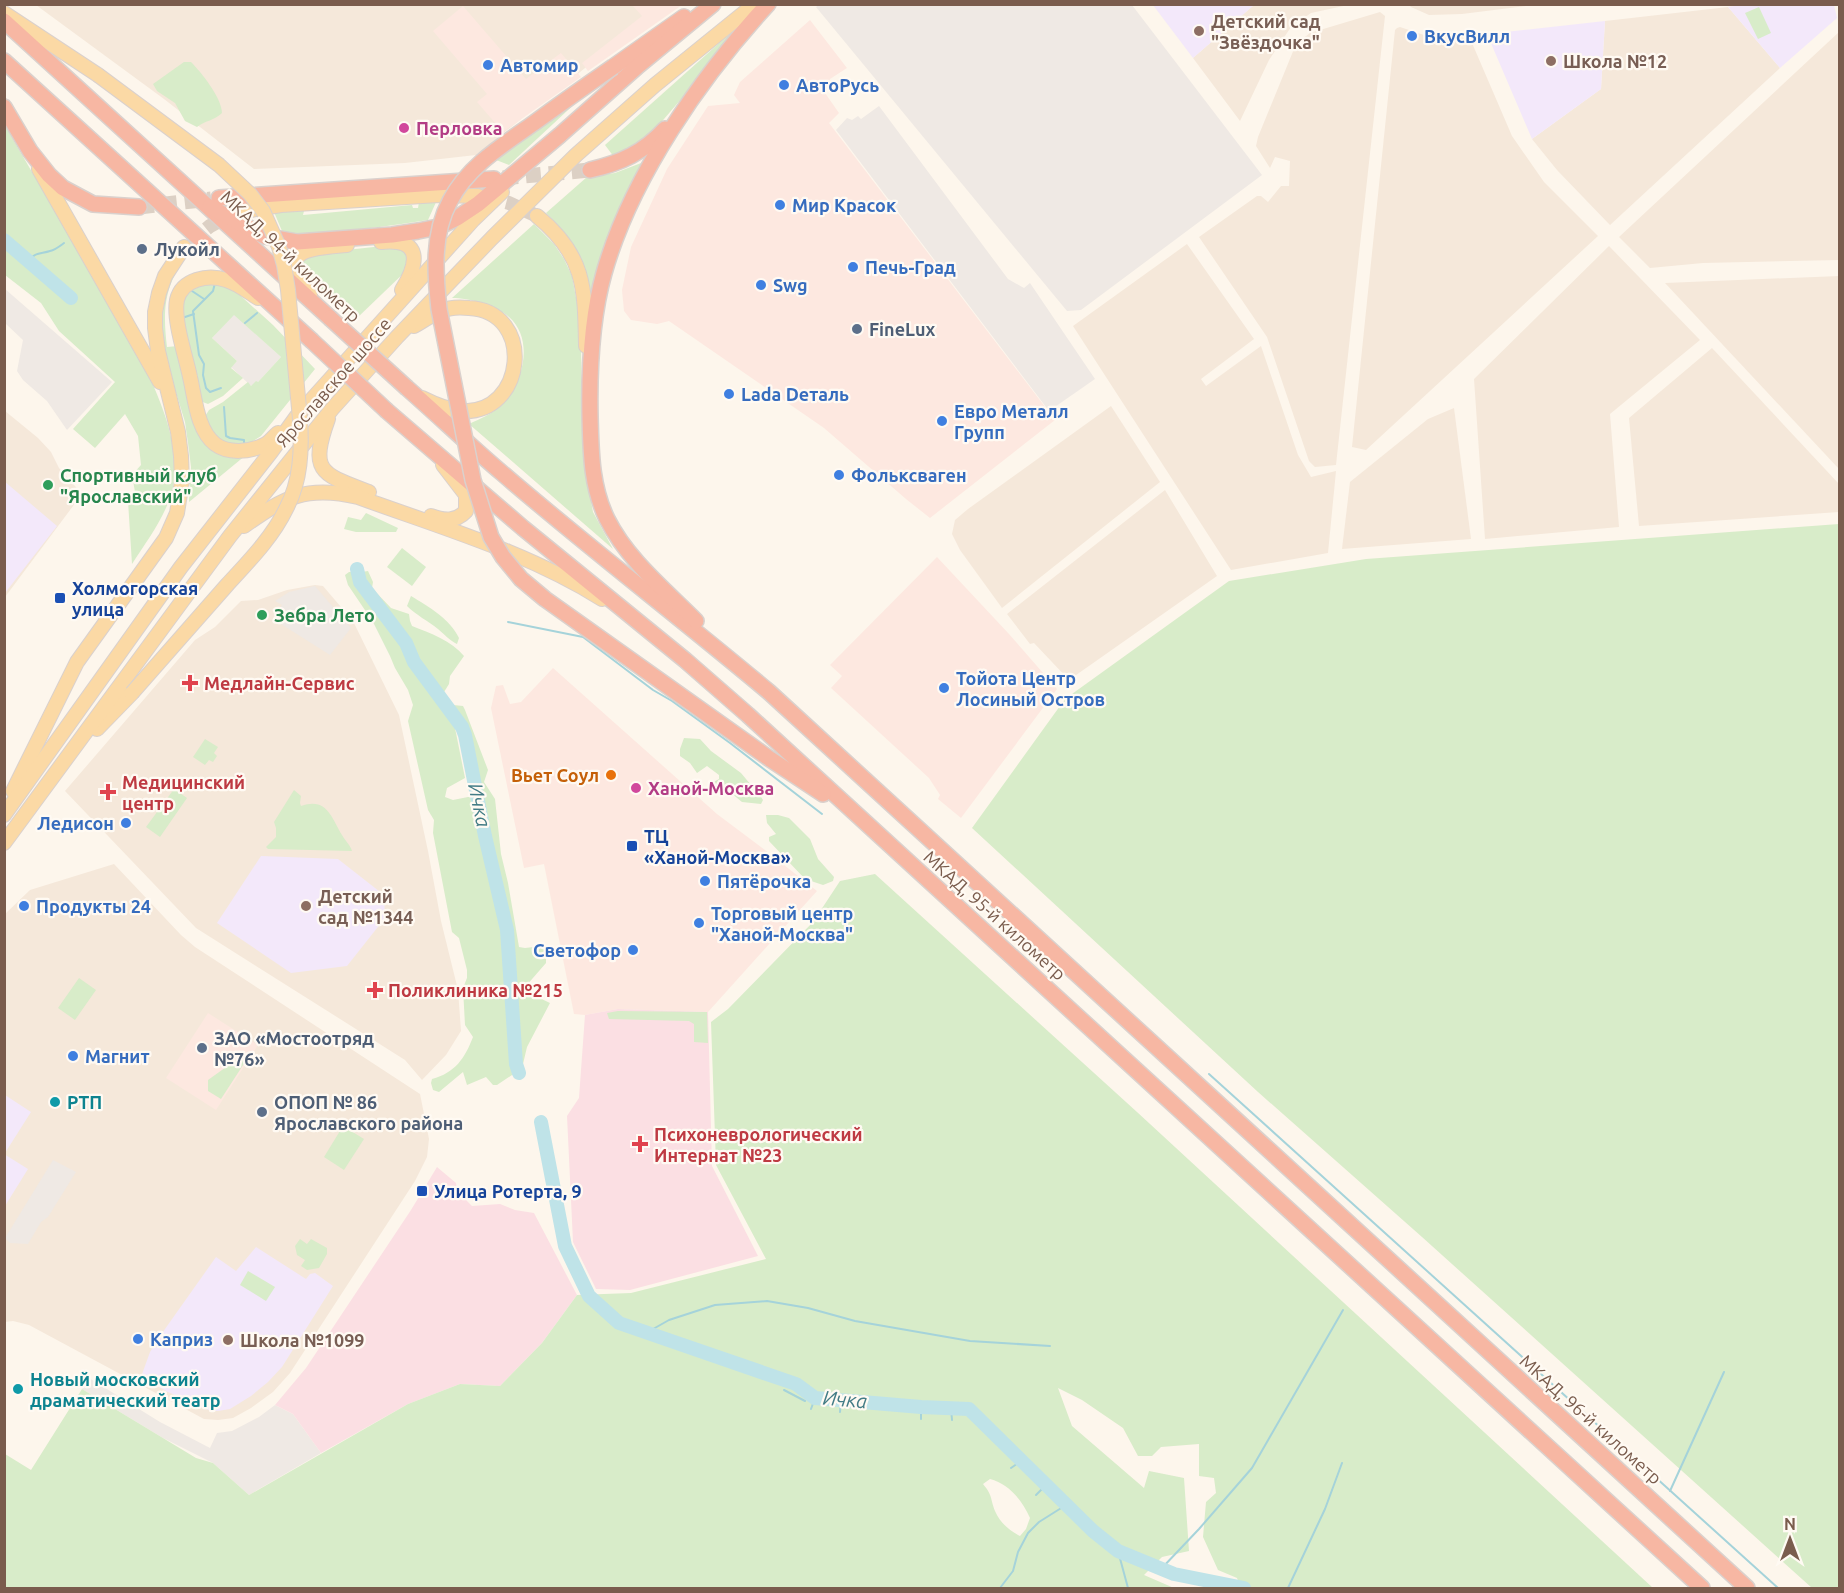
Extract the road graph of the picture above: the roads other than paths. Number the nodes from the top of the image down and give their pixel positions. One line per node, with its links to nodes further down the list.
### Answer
1 (701, 4): 37 (highway, bridge)
2 (713, 4): 10 (highway, Ярославское шоссе)
3 (755, 4): 23 (main road, Ярославское шоссе)
4 (768, 4): 8 (highway)
5 (4, 13): 34 (main road, bridge)
6 (4, 21): 15 (highway, МКАД, 94-й километр)
7 (4, 61): 22 (highway)
8 (694, 97): 12 (highway); 25 (highway)
9 (4, 107): 11 (highway)
10 (560, 135): 15 (highway); 21 (main road, Ярославское шоссе)
11 (30, 151): 16 (highway); 27 (main road)
12 (590, 170)
13 (494, 179): 15 (highway)
14 (478, 196): 17 (main road)
15 (214, 203): 20 (highway, МКАД, 94-й километр)
16 (139, 207)
17 (239, 212)
18 (537, 216): 25 (main road)
19 (184, 247): 27 (main road)
20 (326, 315): 21 (main road); 24 (highway, МКАД, 94-й километр, bridge)
21 (382, 319): 28 (main road, Ярославское шоссе)
22 (297, 327): 28 (main road); 29 (highway, bridge)
23 (397, 337): 24 (main road); 26 (main road, Ярославское шоссе)
24 (411, 392): 31 (highway, МКАД, 94-й километр)
25 (589, 405): 33 (highway)
26 (332, 409): 29 (main road); 30 (main road, Ярославское шоссе)
27 (172, 412): 35 (main road)
28 (297, 416): 36 (main road, Ярославское шоссе)
29 (426, 445): 32 (highway, МКАД, 95-й километр)
30 (230, 536): 32 (main road); 34 (main road, Ярославское шоссе)
31 (609, 563): 33 (highway, МКАД, 95-й километр)
32 (639, 622): 37 (highway, МКАД, 95-й километр)
33 (769, 692): 39 (highway, МКАД, 95-й километр)
34 (62, 765): 38 (main road, Ярославское шоссе)
35 (4, 808)
36 (4, 815)
37 (861, 818): 40 (highway, МКАД, 95-й километр)
38 (4, 843)
39 (1409, 1278): 41 (highway, МКАД, 96-й километр)
40 (1702, 1588)
41 (1747, 1588)

